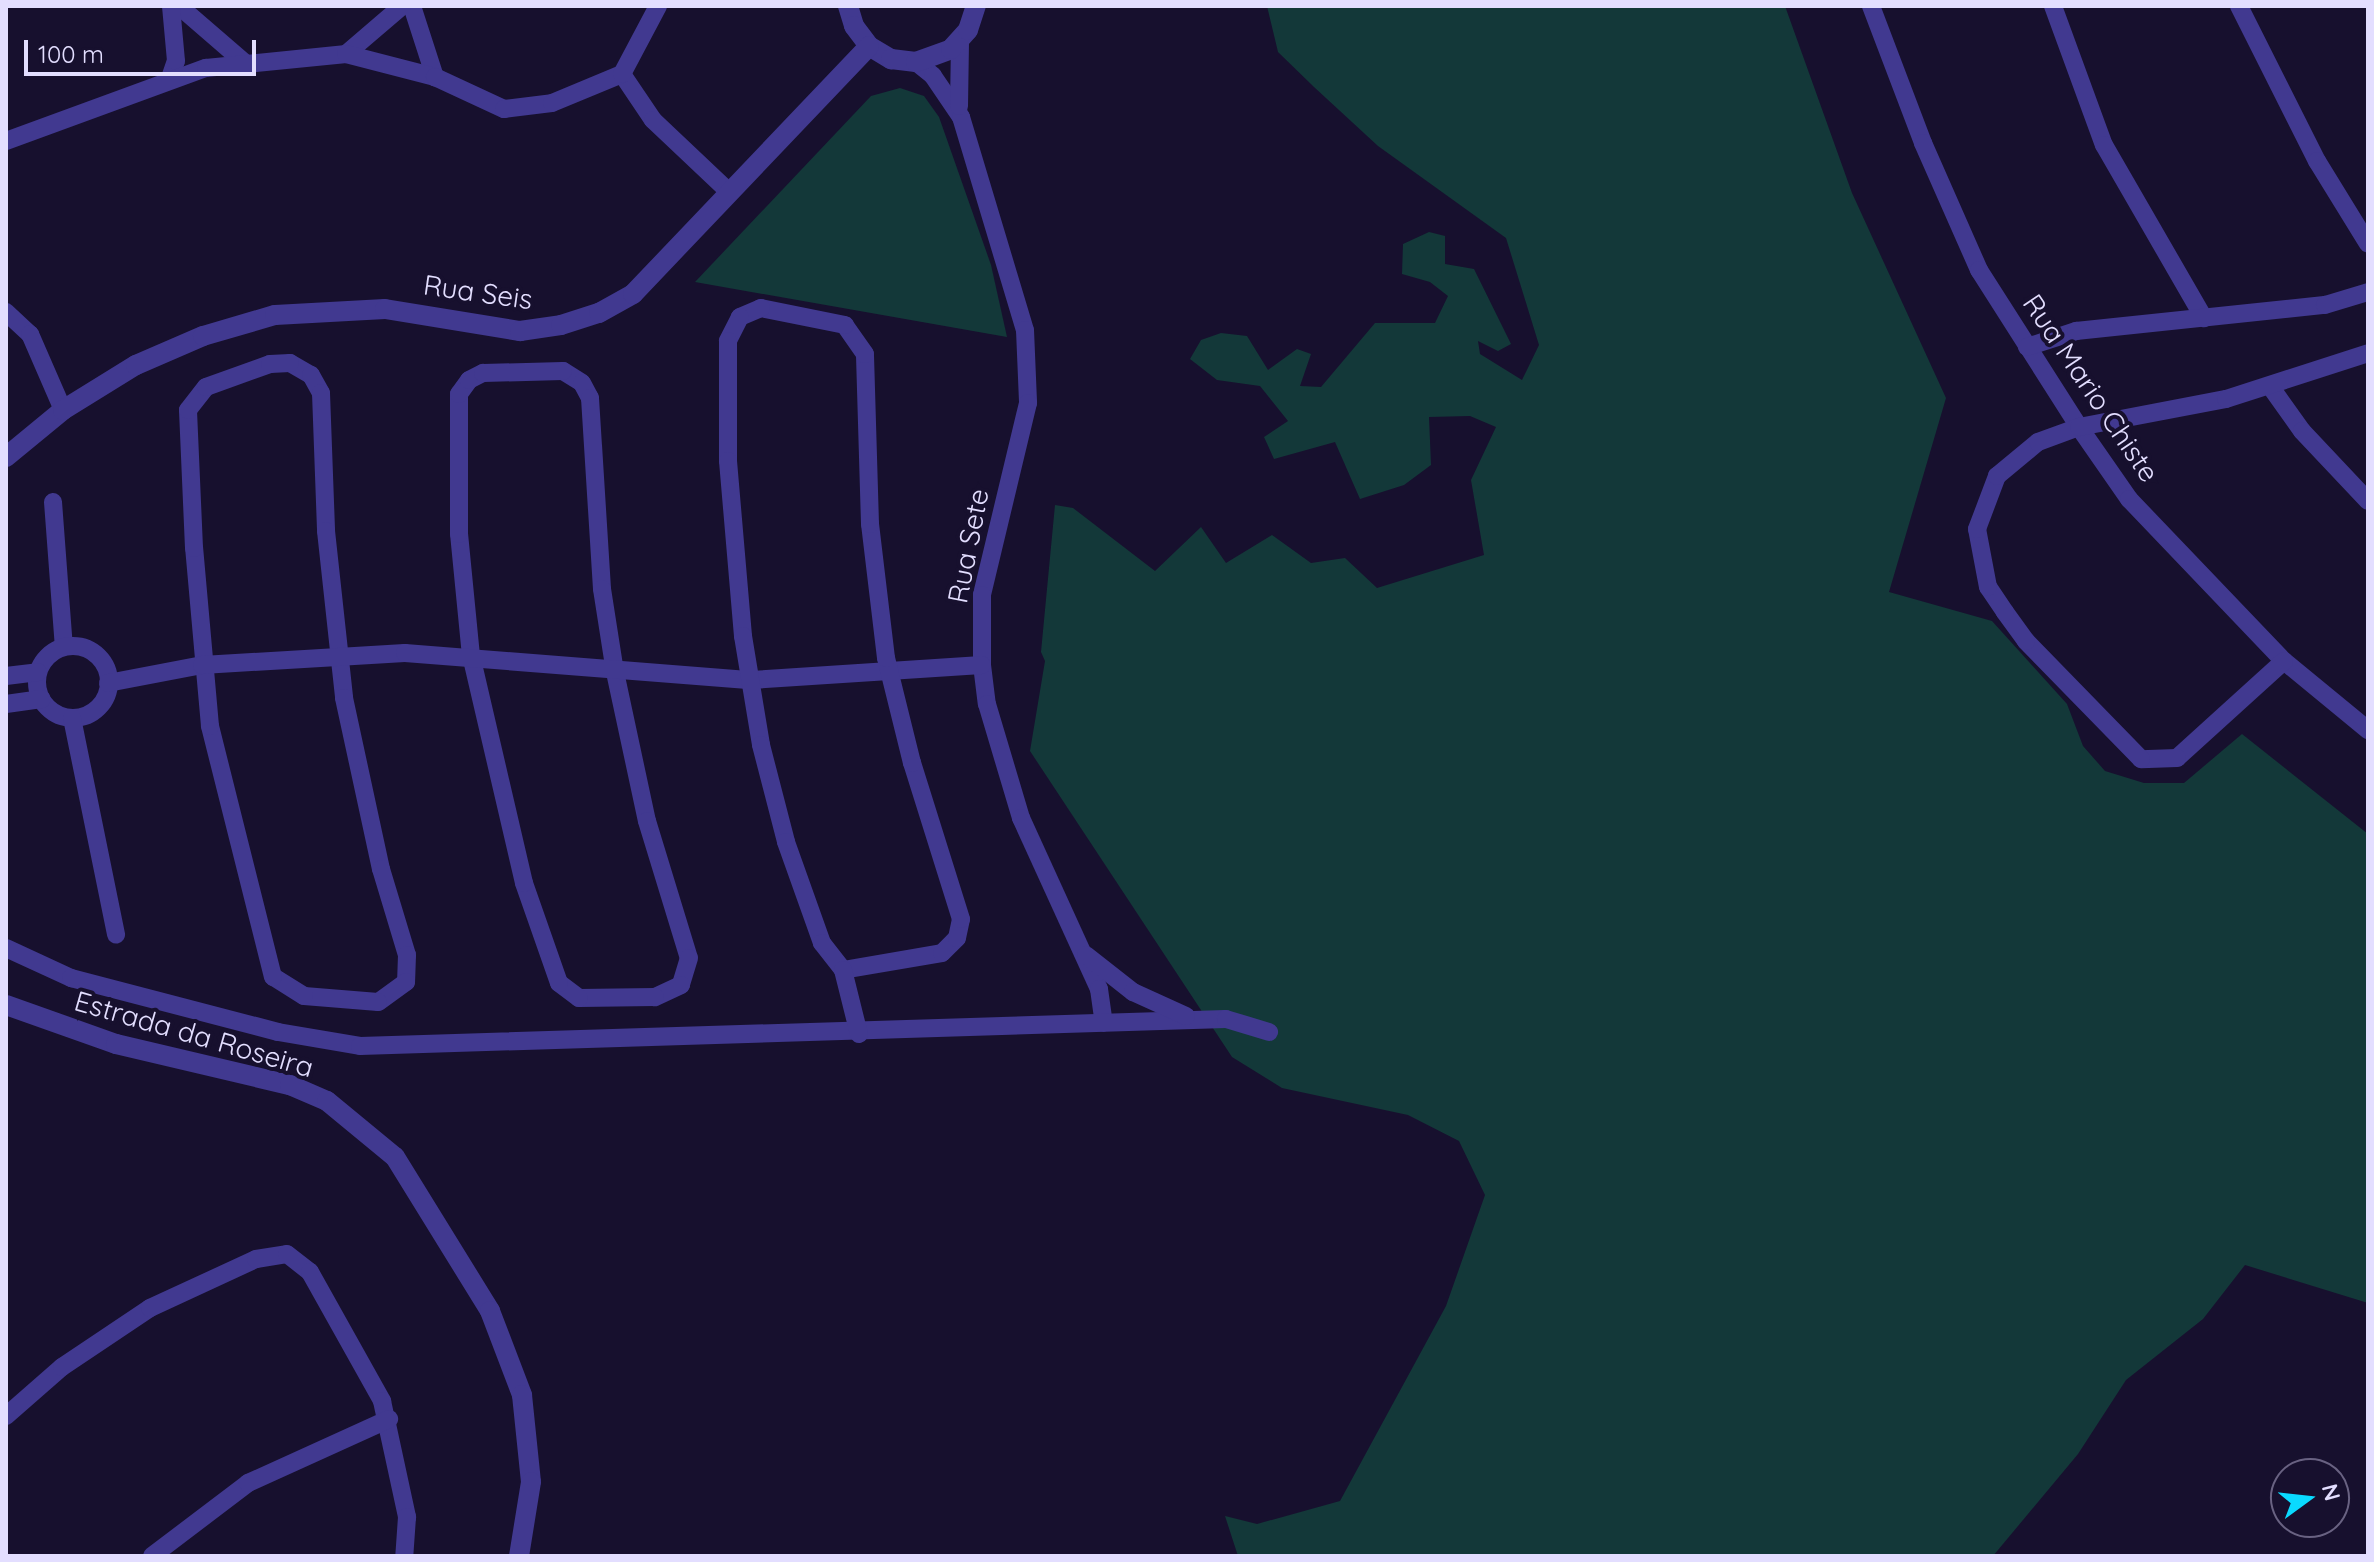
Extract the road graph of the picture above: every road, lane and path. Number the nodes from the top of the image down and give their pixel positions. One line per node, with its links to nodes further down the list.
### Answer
1 (171, 6): 18 (street)
2 (179, 6): 15 (street)
3 (402, 6): 13 (street)
4 (412, 6): 17 (street)
5 (658, 6): 16 (street)
6 (848, 6): 12 (street)
7 (976, 6): 11 (street)
8 (1871, 6): 26 (street, Rua Mario Chiste)
9 (2053, 6): 25 (street)
10 (2239, 6): 22 (street)
11 (960, 40): 14 (street); 19 (street, Rua Sete)
12 (869, 46): 14 (street); 21 (street, Rua Seis)
13 (346, 54): 15 (street); 17 (street)
14 (916, 62): 19 (street, Rua Sete)
15 (245, 63): 18 (street)
16 (622, 74): 17 (street); 21 (street)
17 (435, 77)
18 (170, 78): 20 (street)
19 (961, 117): 39 (street, Rua Sete)
20 (6, 141)
21 (728, 191): 29 (street, Rua Seis)
22 (2368, 244)
23 (2368, 292): 25 (street)
24 (6, 312): 29 (street)
25 (2204, 318): 26 (street)
26 (2027, 347): 30 (street, Rua Mario Chiste)
27 (2368, 353): 28 (street)
28 (2270, 386): 30 (street); 32 (street)
29 (63, 410): 31 (street, Rua Seis)
30 (2079, 427): 37 (street, Rua Mario Chiste); 37 (street)
31 (6, 457)
32 (2368, 501)
33 (53, 502): 34 (street)
34 (64, 647): 40 (street); 45 (street)
35 (339, 656): 36 (street); 38 (street); 38 (street); 38 (street)
36 (471, 656): 41 (street); 41 (street); 41 (street)
37 (2284, 661): 49 (street, Rua Mario Chiste)
38 (202, 665): 45 (street)
39 (982, 665): 42 (street); 51 (street, Rua Sete)
40 (38, 672): 43 (street); 46 (street)
41 (615, 672): 44 (street)
42 (891, 674): 44 (street); 44 (street); 53 (street)
43 (6, 676)
44 (751, 680): 53 (street)
45 (108, 683): 48 (street)
46 (42, 699): 47 (street); 48 (street)
47 (6, 704)
48 (72, 718): 50 (street)
49 (2368, 730)
50 (116, 935)
51 (1078, 947): 55 (street); 56 (street, Rua Sete)
52 (6, 948): 58 (street)
53 (843, 970): 58 (street)
54 (6, 1005): 63 (street, Estrada da Roseira)
55 (1200, 1020): 56 (street); 57 (street)
56 (1104, 1023): 58 (street)
57 (1269, 1032)
58 (859, 1034)
59 (6, 1416): 60 (street)
60 (389, 1419): 61 (street); 62 (street)
61 (152, 1556)
62 (404, 1556)
63 (519, 1556)

